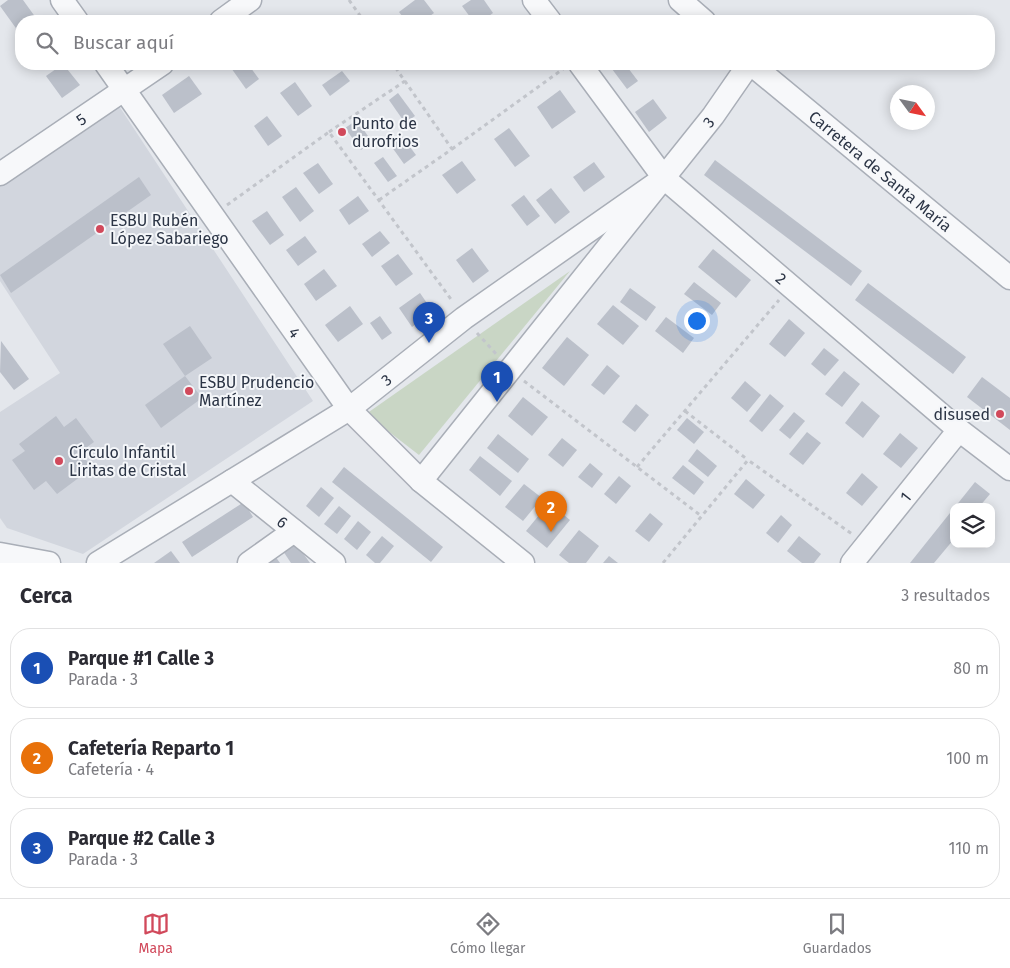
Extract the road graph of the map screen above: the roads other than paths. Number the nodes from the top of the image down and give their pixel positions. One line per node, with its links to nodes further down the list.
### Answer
1 (62, 0): 5 (street)
2 (250, 0): 6 (street)
3 (534, 0): 7 (street)
4 (680, 0): 8 (street)
5 (72, 15)
6 (229, 15)
7 (545, 15)
8 (697, 15)
9 (110, 70): 14 (street, 4)
10 (153, 70): 14 (street, 5)
11 (584, 70): 16 (street, 2)
12 (746, 70): 16 (street, 3)
13 (757, 70): 17 (street, Carretera de Santa María)
14 (125, 90): 15 (street, 5); 18 (street, 4)
15 (0, 174)
16 (664, 178): 18 (street, 3); 19 (street, 2); 22 (street, 3)
17 (1010, 278)
18 (349, 409): 21 (street, 3); 22 (street, 4)
19 (959, 430): 20 (street, 2); 30 (street, 1)
20 (1010, 469)
21 (232, 481): 23 (street, 6); 26 (street, 3)
22 (421, 481): 29 (street, 4)
23 (294, 531): 27 (street); 28 (street, 6)
24 (0, 554): 25 (street)
25 (49, 563)
26 (98, 563)
27 (249, 563)
28 (334, 563)
29 (523, 563)
30 (852, 563)

